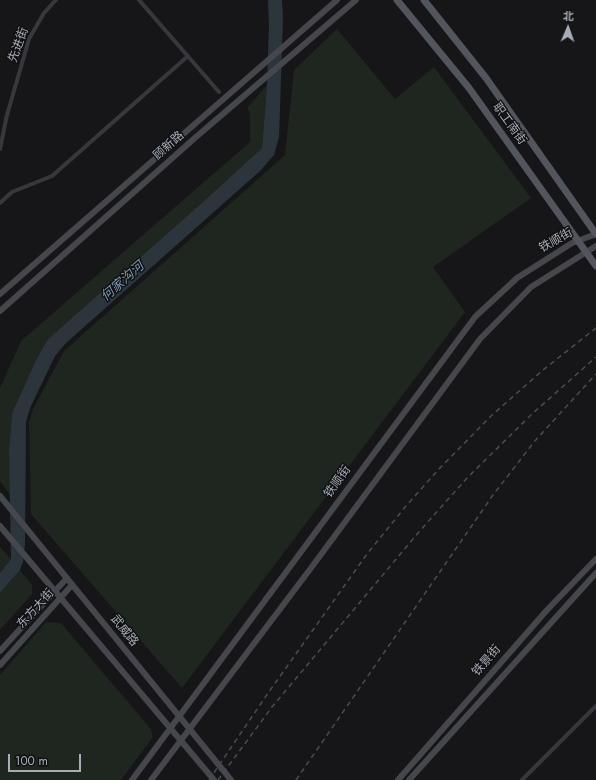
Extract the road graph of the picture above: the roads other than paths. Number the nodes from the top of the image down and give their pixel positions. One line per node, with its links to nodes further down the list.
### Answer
1 (56, 0): 9 (street, 先进街)
2 (139, 0): 7 (street)
3 (337, 0): 16 (main road, 顾新路)
4 (356, 0): 17 (main road, 顾新路)
5 (397, 0): 12 (main road, 职工南街)
6 (424, 0): 11 (main road, 职工南街)
7 (188, 56): 8 (street); 10 (street)
8 (219, 92)
9 (0, 149)
10 (0, 203)
11 (596, 234): 12 (main road, 铁顺街)
12 (578, 241): 14 (main road, 职工南街); 29 (main road, 铁顺街)
13 (596, 246): 14 (main road, 铁顺街)
14 (586, 252): 15 (main road, 职工南街); 31 (main road, 铁顺街)
15 (596, 266)
16 (0, 294)
17 (0, 311)
18 (0, 496): 22 (main road, 武威路)
19 (0, 526): 24 (main road)
20 (596, 559): 37 (main road, 铁景街)
21 (596, 573): 38 (main road, 铁景街)
22 (67, 578): 23 (main road, 武威路); 24 (main road, 东方大街)
23 (72, 585): 25 (main road, 东方大街); 29 (main road, 武威路)
24 (54, 591): 25 (main road); 26 (main road, 东方大街)
25 (60, 599): 27 (main road, 东方大街); 30 (main road)
26 (0, 651)
27 (0, 665)
28 (596, 706): 39 (street)
29 (179, 717): 30 (main road, 铁顺街); 31 (main road, 武威路)
30 (170, 728): 32 (main road); 33 (main road, 铁顺街)
31 (189, 730): 32 (main road, 铁顺街); 36 (main road, 武威路)
32 (180, 741): 34 (main road, 铁顺街); 35 (main road)
33 (132, 780)
34 (151, 780)
35 (214, 780)
36 (231, 780)
37 (398, 780)
38 (409, 780)
39 (522, 780)

